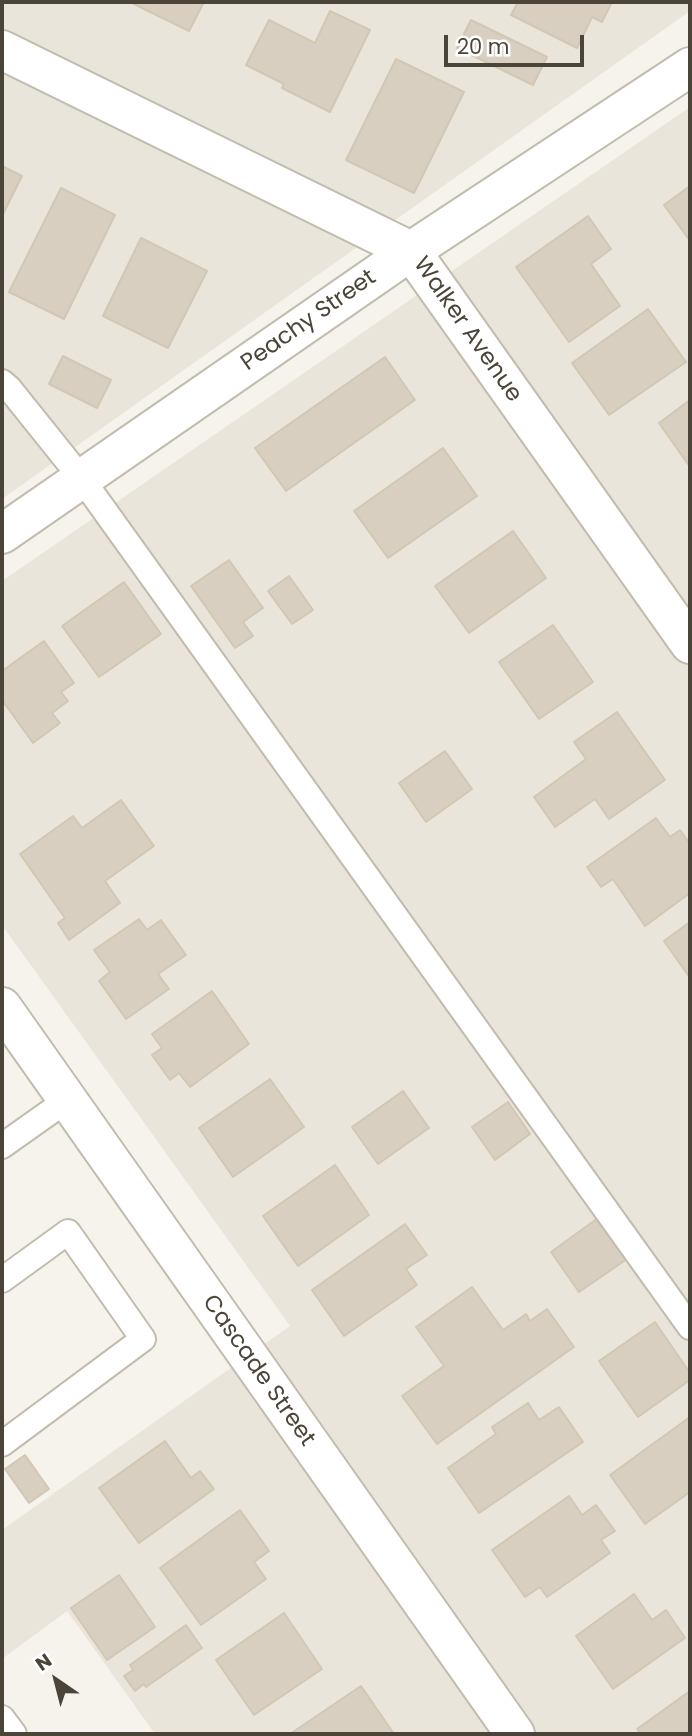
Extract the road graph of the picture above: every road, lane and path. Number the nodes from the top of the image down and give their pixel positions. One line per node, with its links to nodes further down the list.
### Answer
1 (2, 50): 3 (street, Walker Avenue)
2 (690, 67): 3 (street, Peachy Street)
3 (411, 251): 5 (street, Peachy Street); 7 (street, Walker Avenue)
4 (2, 382): 5 (lane)
5 (82, 479): 6 (street, Peachy Street); 12 (lane)
6 (2, 534)
7 (690, 644)
8 (2, 1007): 9 (street, Cascade Street)
9 (67, 1100): 10 (lane); 16 (street, Cascade Street)
10 (2, 1146)
11 (2, 1280): 13 (lane)
12 (690, 1327)
13 (2, 1444)
14 (2, 1718): 15 (lane)
15 (14, 1734)
16 (515, 1734)

